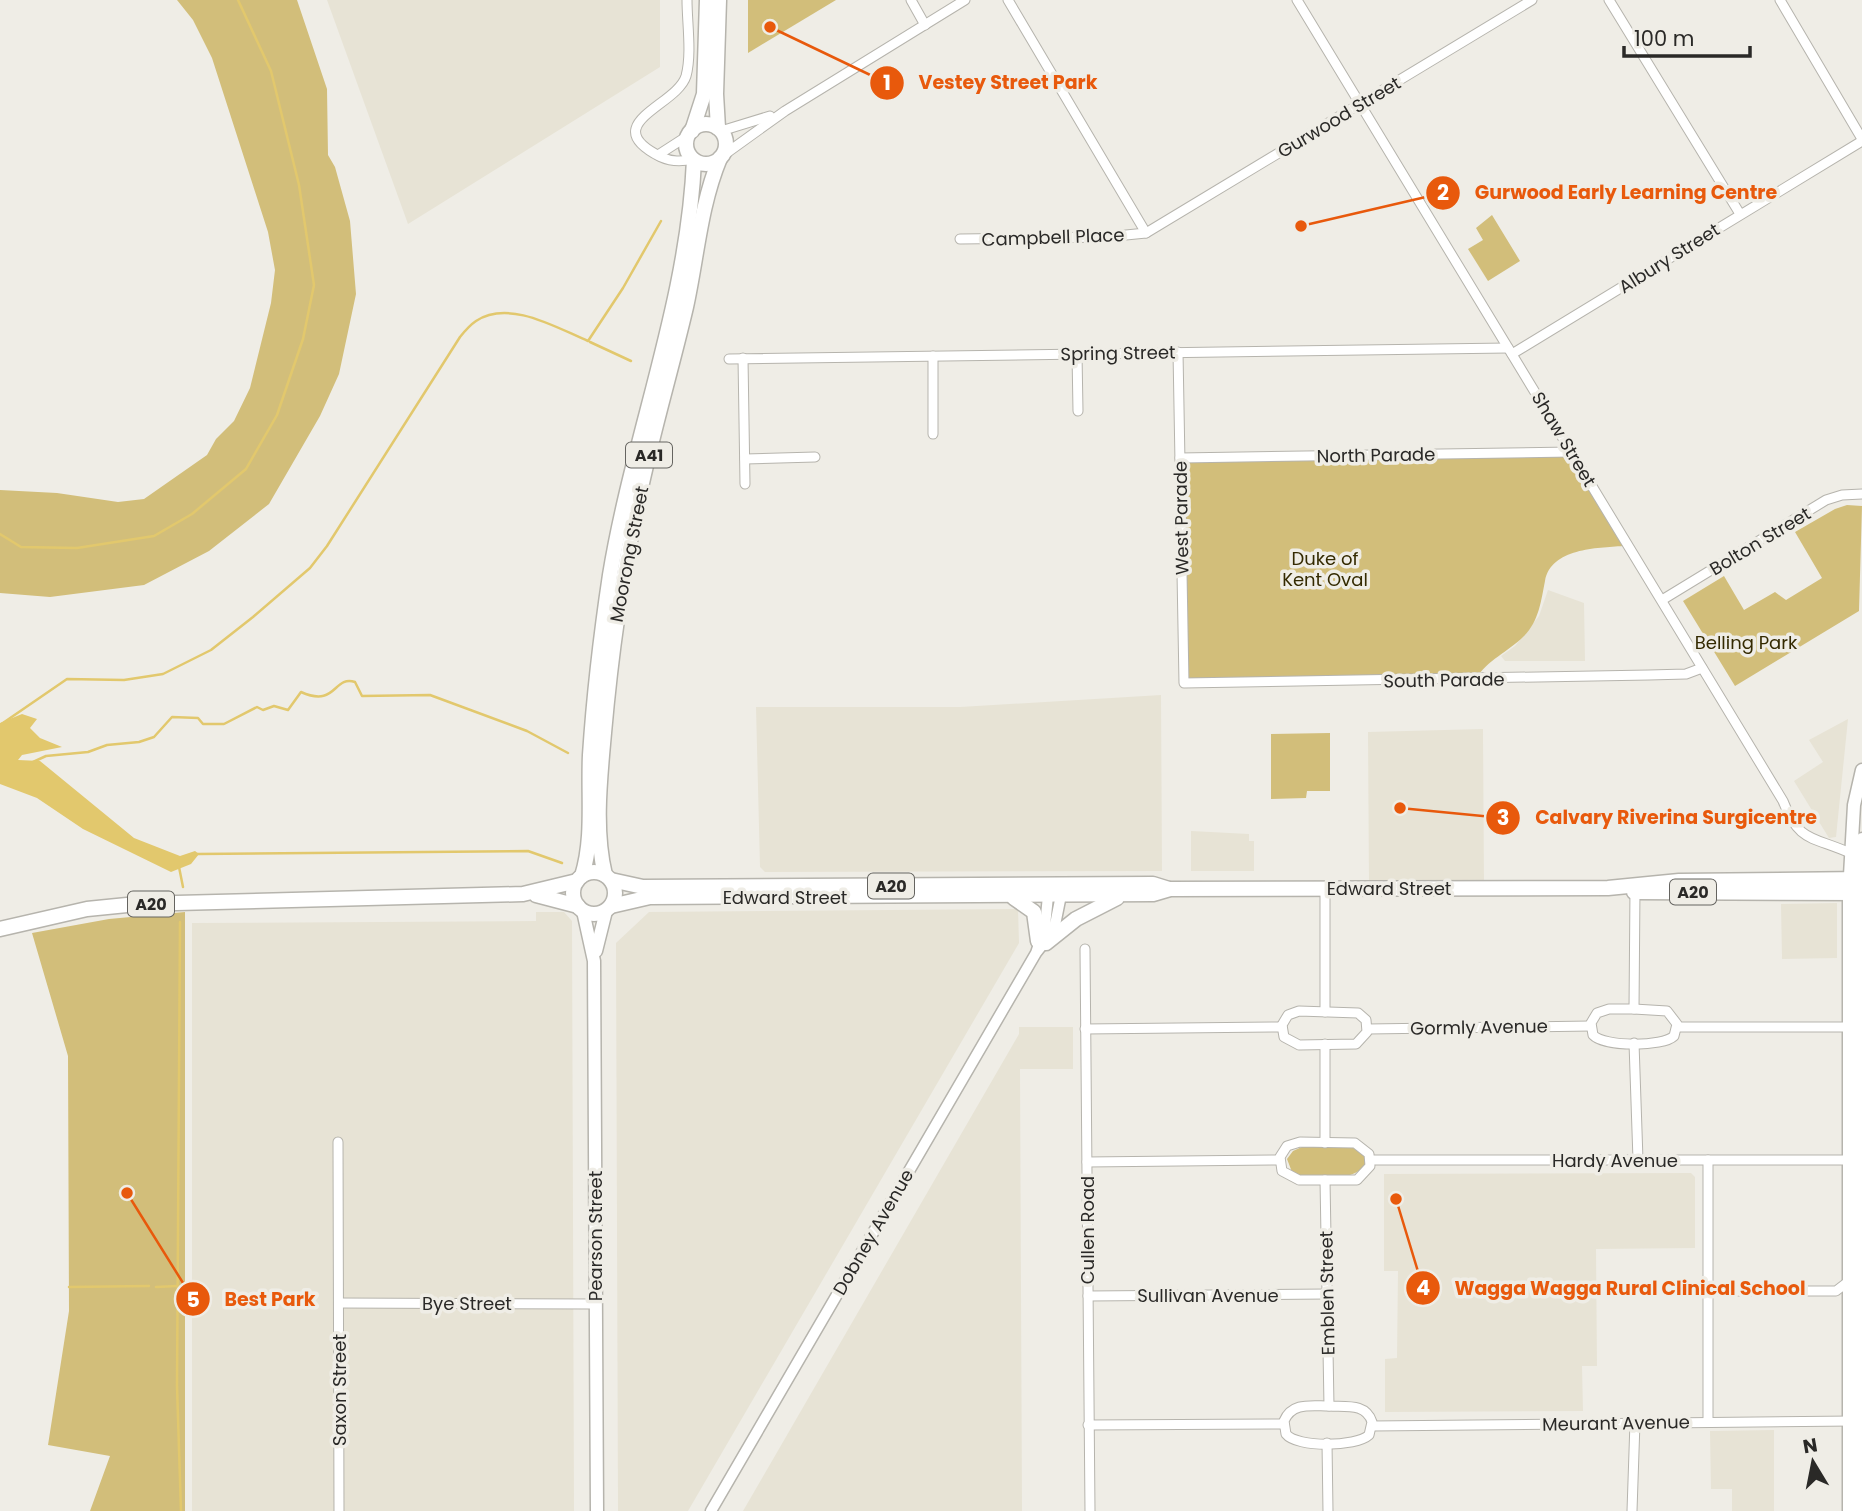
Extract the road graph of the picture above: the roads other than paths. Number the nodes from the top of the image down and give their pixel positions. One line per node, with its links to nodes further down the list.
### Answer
1 (687, 0): 17 (street)
2 (707, 0): 15 (highway, A41)
3 (719, 0): 14 (highway, A41)
4 (911, 0): 11 (street)
5 (965, 0): 11 (street)
6 (1008, 0): 21 (street)
7 (1297, 0): 12 (street, Shaw Street)
8 (1532, 0): 12 (street, Gurwood Street)
9 (1609, 0): 20 (street)
10 (1780, 0): 16 (street)
11 (925, 24): 13 (street)
12 (1359, 105): 21 (street, Gurwood Street); 23 (street, Shaw Street)
13 (785, 111): 14 (street); 18 (street)
14 (720, 130): 15 (highway); 18 (highway, A41)
15 (690, 133): 17 (street); 19 (highway, A41)
16 (1862, 140): 20 (street, Albury Street)
17 (658, 155): 19 (street)
18 (721, 158): 19 (highway); 44 (highway, Moorong Street / A41)
19 (693, 159): 45 (highway, Moorong Street / A41)
20 (1740, 214): 23 (street, Albury Street)
21 (1146, 233): 22 (street, Campbell Place)
22 (960, 239)
23 (1510, 351): 24 (street, Spring Street); 31 (street, Shaw Street)
24 (1178, 352): 25 (street, Spring Street); 33 (street, West Parade)
25 (1077, 354): 26 (street, Spring Street); 29 (street)
26 (933, 356): 27 (street, Spring Street); 30 (street)
27 (743, 358): 28 (street, Spring Street); 34 (street)
28 (729, 359)
29 (1078, 411)
30 (933, 434)
31 (1572, 452): 33 (street, North Parade); 37 (street, Shaw Street)
32 (815, 457): 34 (street)
33 (1180, 458): 39 (street, West Parade)
34 (745, 459): 35 (street)
35 (745, 484)
36 (1862, 494): 37 (street, Bolton Street)
37 (1662, 600): 38 (street, Shaw Street)
38 (1702, 668): 39 (street, South Parade); 43 (street, Shaw Street)
39 (1184, 684)
40 (1862, 772): 41 (main road); 43 (main road)
41 (1862, 780)
42 (1862, 839): 46 (main road)
43 (1850, 853): 46 (main road)
44 (608, 877): 45 (highway, A20); 50 (highway, Edward Street / A20); 55 (highway, A41)
45 (579, 879): 51 (highway, A20); 54 (highway, A41)
46 (1857, 886): 47 (highway, Edward Street / A20); 65 (main road); 76 (main road)
47 (1635, 888): 49 (highway, Edward Street / A20); 60 (street)
48 (1170, 889): 49 (highway, Edward Street / A20); 50 (highway, Edward Street / A20); 52 (highway, Edward Street / A20)
49 (1325, 889): 61 (street)
50 (1055, 892): 52 (highway, Edward Street / A20); 53 (highway, Edward Street / A20); 57 (street, Dobney Avenue)
51 (523, 894): 54 (highway, A20); 56 (highway, A20)
52 (1125, 895): 57 (highway)
53 (1004, 896): 55 (highway, Edward Street / A20); 57 (highway)
54 (580, 908): 55 (highway, A20); 59 (main road, Pearson Street)
55 (609, 909): 59 (main road, Pearson Street)
56 (0, 929)
57 (1040, 946): 96 (street, Dobney Avenue)
58 (1085, 949): 66 (street, Cullen Road)
59 (594, 961): 84 (main road, Pearson Street)
60 (1634, 1009): 62 (street); 64 (street)
61 (1325, 1012): 63 (street); 67 (street)
62 (1591, 1026): 67 (street, Gormly Avenue); 68 (street)
63 (1282, 1027): 66 (street); 69 (street, Gormly Avenue)
64 (1677, 1027): 65 (street); 68 (street)
65 (1849, 1027): 76 (main road)
66 (1085, 1029): 77 (street, Cullen Road)
67 (1368, 1029): 69 (street, Gormly Avenue)
68 (1634, 1043): 74 (street)
69 (1325, 1044): 71 (street)
70 (338, 1142): 83 (street, Saxon Street)
71 (1325, 1143): 72 (street); 73 (street)
72 (1280, 1160): 77 (street); 78 (street)
73 (1371, 1160): 74 (street, Hardy Avenue); 78 (street)
74 (1638, 1160): 75 (street, Hardy Avenue)
75 (1708, 1160): 76 (street, Hardy Avenue); 80 (street)
76 (1855, 1160): 79 (main road); 85 (main road)
77 (1087, 1162): 82 (street, Cullen Road)
78 (1325, 1180): 81 (street, Emblen Street)
79 (1849, 1281): 80 (street); 85 (main road)
80 (1708, 1291): 89 (street)
81 (1328, 1294): 82 (street, Sullivan Avenue); 86 (street, Emblen Street)
82 (1088, 1296): 91 (street, Cullen Road)
83 (339, 1303): 84 (street, Bye Street); 94 (street, Saxon Street)
84 (596, 1304): 95 (main road, Pearson Street)
85 (1857, 1314): 87 (main road)
86 (1329, 1406): 90 (street); 92 (street)
87 (1854, 1421): 89 (street, Meurant Avenue); 100 (main road); 101 (main road)
88 (1634, 1422): 89 (street, Meurant Avenue); 92 (street, Meurant Avenue); 99 (street)
89 (1708, 1422)
90 (1284, 1424): 91 (street); 93 (street)
91 (1088, 1426): 97 (street, Cullen Road)
92 (1372, 1426): 93 (street)
93 (1327, 1443): 98 (street)
94 (339, 1511)
95 (597, 1511)
96 (711, 1511)
97 (1090, 1511)
98 (1328, 1511)
99 (1632, 1511)
100 (1849, 1511)
101 (1861, 1511)

